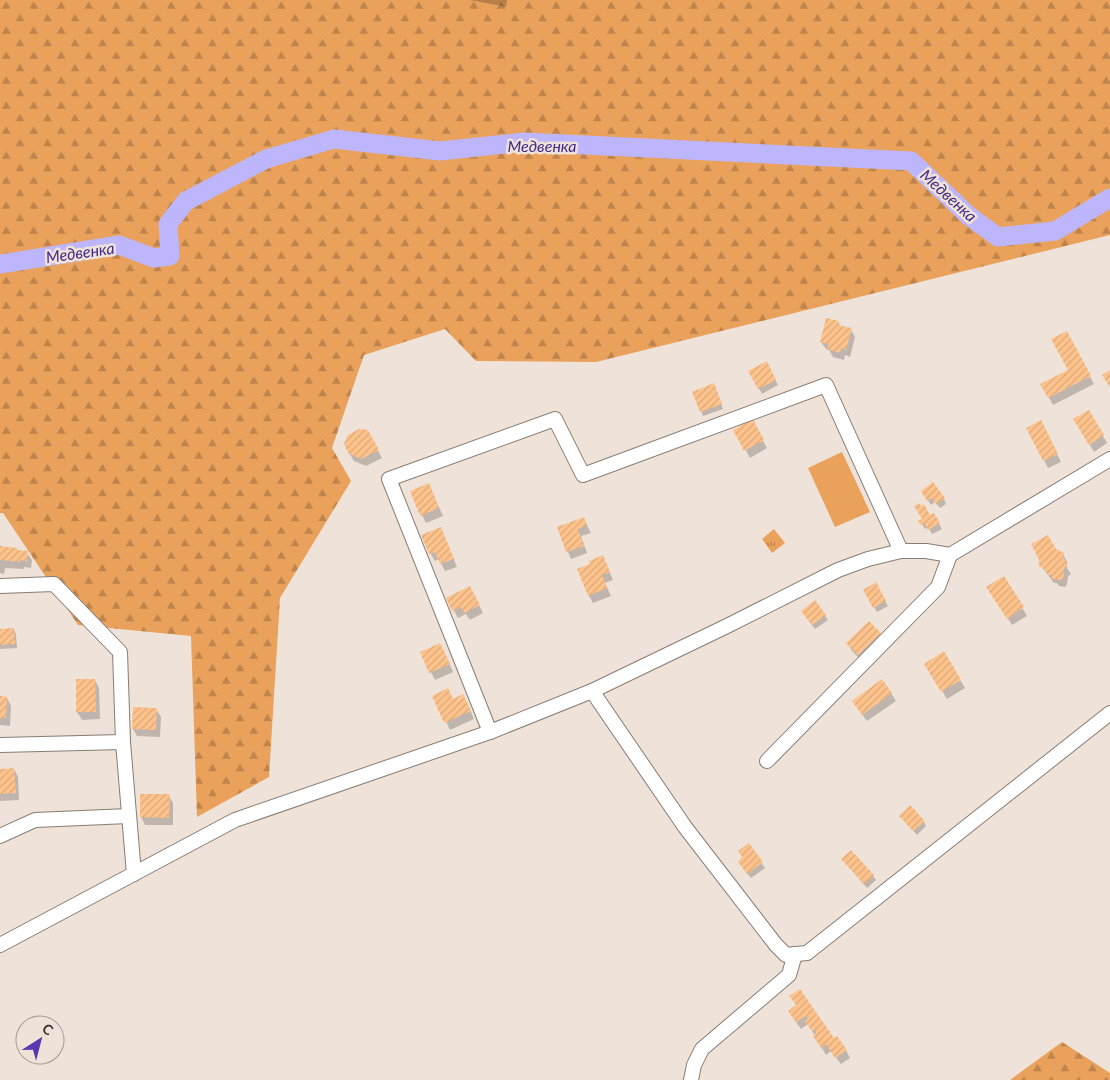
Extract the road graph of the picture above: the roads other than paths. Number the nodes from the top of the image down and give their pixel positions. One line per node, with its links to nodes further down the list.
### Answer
1 (1110, 459): 3 (street)
2 (901, 551): 3 (street); 5 (street); 7 (street)
3 (950, 555): 10 (street)
4 (0, 586): 8 (street)
5 (592, 691): 7 (street); 15 (street)
6 (1110, 713): 15 (street)
7 (490, 732): 13 (street)
8 (123, 742): 9 (street); 11 (street)
9 (0, 745)
10 (767, 761)
11 (129, 816): 12 (street); 13 (street)
12 (0, 836)
13 (134, 874): 14 (street)
14 (0, 945)
15 (795, 954): 16 (street)
16 (691, 1080)

